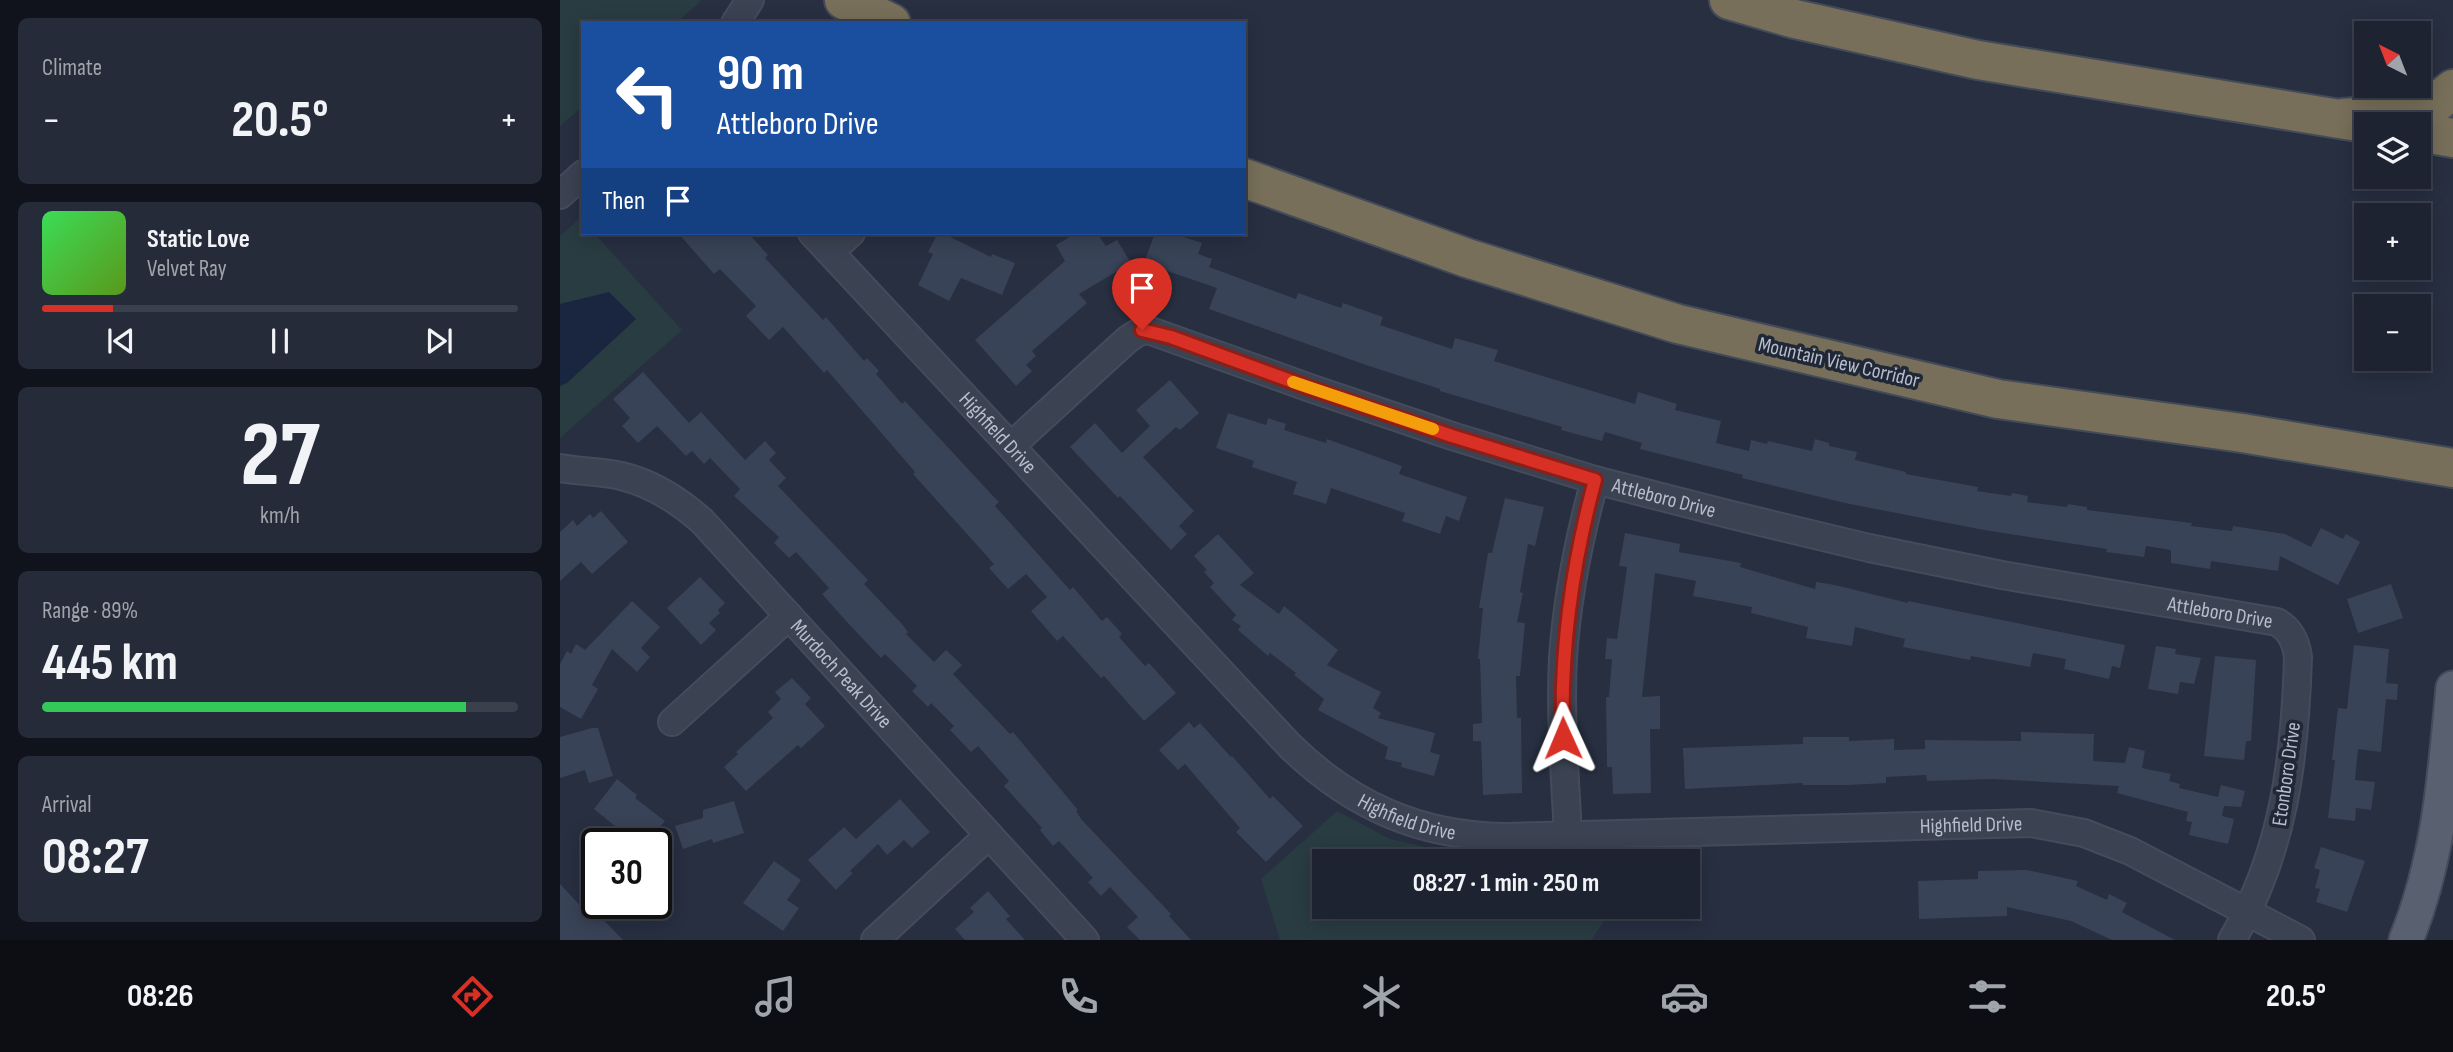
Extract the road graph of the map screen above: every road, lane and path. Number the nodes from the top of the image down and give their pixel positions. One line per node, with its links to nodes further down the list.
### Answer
1 (750, 0): 4 (street)
2 (845, 0): 5 (highway)
3 (1729, 0): 7 (highway)
4 (737, 21)
5 (887, 21)
6 (2453, 89): 7 (highway)
7 (2352, 121)
8 (2431, 134): 9 (highway)
9 (2453, 138)
10 (581, 176): 12 (street)
11 (1246, 179): 18 (highway, Mountain View Corridor)
12 (560, 195)
13 (814, 235): 15 (street, Highfield Drive)
14 (849, 235): 15 (street)
15 (830, 252): 16 (street, Highfield Drive)
16 (1011, 446): 19 (street, Attleboro Drive); 25 (street, Highfield Drive)
17 (560, 468): 20 (street, Murdoch Peak Drive)
18 (2453, 468)
19 (1595, 480): 21 (street, Attleboro Drive); 25 (street)
20 (789, 615): 23 (street); 24 (street, Murdoch Peak Drive)
21 (2289, 631): 26 (street, Etonboro Drive)
22 (2453, 688): 31 (main road)
23 (672, 722)
24 (989, 835): 27 (street); 28 (street, Murdoch Peak Drive)
25 (1568, 835): 26 (street, Highfield Drive)
26 (2247, 913): 29 (street, Etonboro Drive); 30 (street, Highfield Drive)
27 (875, 940)
28 (1085, 940)
29 (2232, 940)
30 (2301, 940)
31 (2406, 940)

